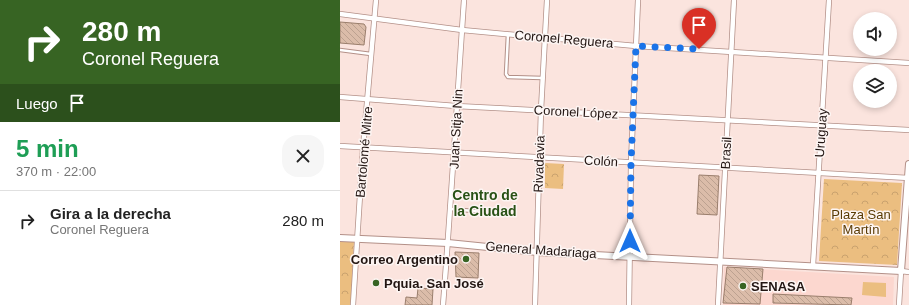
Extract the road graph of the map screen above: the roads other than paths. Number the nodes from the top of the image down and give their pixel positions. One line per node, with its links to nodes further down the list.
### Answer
1 (376, 0): 8 (street, Bartolomé Mitre)
2 (464, 0): 9 (street, Juan Sitja Nin)
3 (546, 0): 11 (street, Rivadavia)
4 (638, 0): 12 (street)
5 (734, 0): 14 (street, Brasil)
6 (828, 0): 16 (street, Uruguay)
7 (340, 14): 8 (street, Coronel Reguera)
8 (374, 18): 9 (street, Coronel Reguera); 15 (street, Bartolomé Mitre)
9 (462, 30): 10 (street, Coronel Reguera); 21 (street, Juan Sitja Nin)
10 (508, 33): 11 (street, Coronel Reguera); 18 (lane)
11 (544, 36): 12 (street, Coronel Reguera); 18 (street, Rivadavia)
12 (636, 46): 14 (street, Coronel Reguera); 23 (street)
13 (340, 50): 15 (lane)
14 (731, 51): 16 (street, Coronel Reguera); 24 (street, Brasil)
15 (372, 54): 20 (street, Bartolomé Mitre)
16 (825, 57): 17 (street, Coronel Reguera); 25 (street, Uruguay)
17 (909, 63)
18 (542, 78): 22 (street, Rivadavia)
19 (340, 97): 20 (street, Coronel López)
20 (368, 99): 21 (street, Coronel López); 28 (street, Bartolomé Mitre)
21 (456, 106): 22 (street, Coronel López); 29 (street, Juan Sitja Nin)
22 (541, 110): 23 (street, Coronel López); 30 (street, Rivadavia)
23 (633, 115): 24 (street, Coronel López); 31 (street)
24 (728, 120): 25 (street, Coronel López); 33 (street, Brasil)
25 (822, 126): 26 (street, Coronel López); 34 (street, Uruguay)
26 (909, 130)
27 (340, 146): 28 (street, Colón)
28 (363, 148): 29 (street, Colón); 39 (street, Bartolomé Mitre)
29 (455, 154): 30 (street, Colón); 36 (street, Juan Sitja Nin)
30 (539, 157): 31 (street, Colón); 41 (street, Rivadavia)
31 (631, 163): 33 (street, Colón); 42 (street)
32 (909, 164): 35 (street)
33 (725, 168): 34 (street, Colón); 43 (street, Brasil)
34 (818, 173): 35 (street, Colón); 44 (street, Uruguay)
35 (908, 178): 45 (street)
36 (451, 209): 37 (lane); 40 (street, Juan Sitja Nin)
37 (485, 212)
38 (340, 238): 39 (street, General Madariaga)
39 (357, 239): 40 (street, General Madariaga); 47 (street, Bartolomé Mitre)
40 (448, 243): 41 (street, General Madariaga); 48 (street, Juan Sitja Nin)
41 (537, 252): 42 (street, General Madariaga); 49 (street, Rivadavia)
42 (630, 256): 43 (street, General Madariaga); 50 (street)
43 (720, 261): 44 (street, General Madariaga); 51 (street, Brasil)
44 (813, 265): 45 (street, General Madariaga)
45 (901, 271): 46 (street, General Madariaga); 52 (street)
46 (909, 272)
47 (353, 305)
48 (443, 305)
49 (535, 305)
50 (629, 305)
51 (718, 305)
52 (899, 305)

